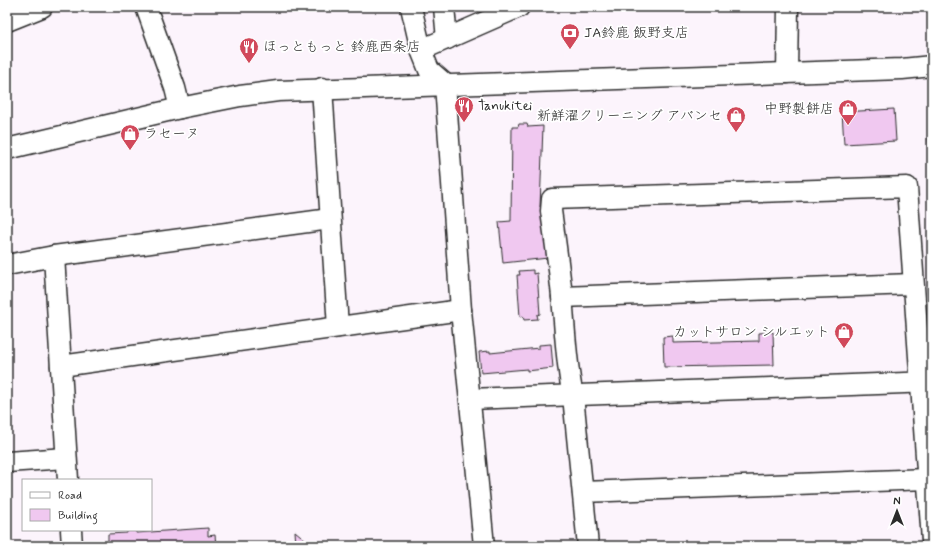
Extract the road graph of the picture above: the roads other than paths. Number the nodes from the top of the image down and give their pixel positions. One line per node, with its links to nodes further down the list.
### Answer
1 (42, 7): 8 (street)
2 (146, 7): 15 (street)
3 (411, 7): 10 (street)
4 (444, 7): 9 (street)
5 (519, 7): 7 (street)
6 (788, 7): 12 (street)
7 (478, 16): 9 (street)
8 (7, 21)
9 (447, 39): 10 (street)
10 (421, 50): 13 (street)
11 (932, 66): 12 (street)
12 (787, 73): 13 (street)
13 (445, 84): 14 (street); 22 (street)
14 (322, 88): 15 (street); 17 (street)
15 (180, 108): 16 (street)
16 (7, 149)
17 (330, 219): 18 (street); 23 (street)
18 (54, 256): 19 (street); 24 (street)
19 (7, 265)
20 (913, 284): 21 (street); 21 (street); 25 (street)
21 (562, 297): 26 (street)
22 (461, 310): 23 (street); 27 (street)
23 (338, 327): 24 (street)
24 (61, 366): 28 (street)
25 (926, 382): 26 (street); 31 (street)
26 (573, 396): 27 (street); 32 (street)
27 (470, 399): 36 (street)
28 (66, 458): 29 (street); 30 (street)
29 (7, 462)
30 (68, 479)
31 (927, 479): 32 (street); 34 (street)
32 (583, 492): 37 (street)
33 (71, 531): 35 (street)
34 (932, 541)
35 (72, 546)
36 (484, 546)
37 (588, 546)

